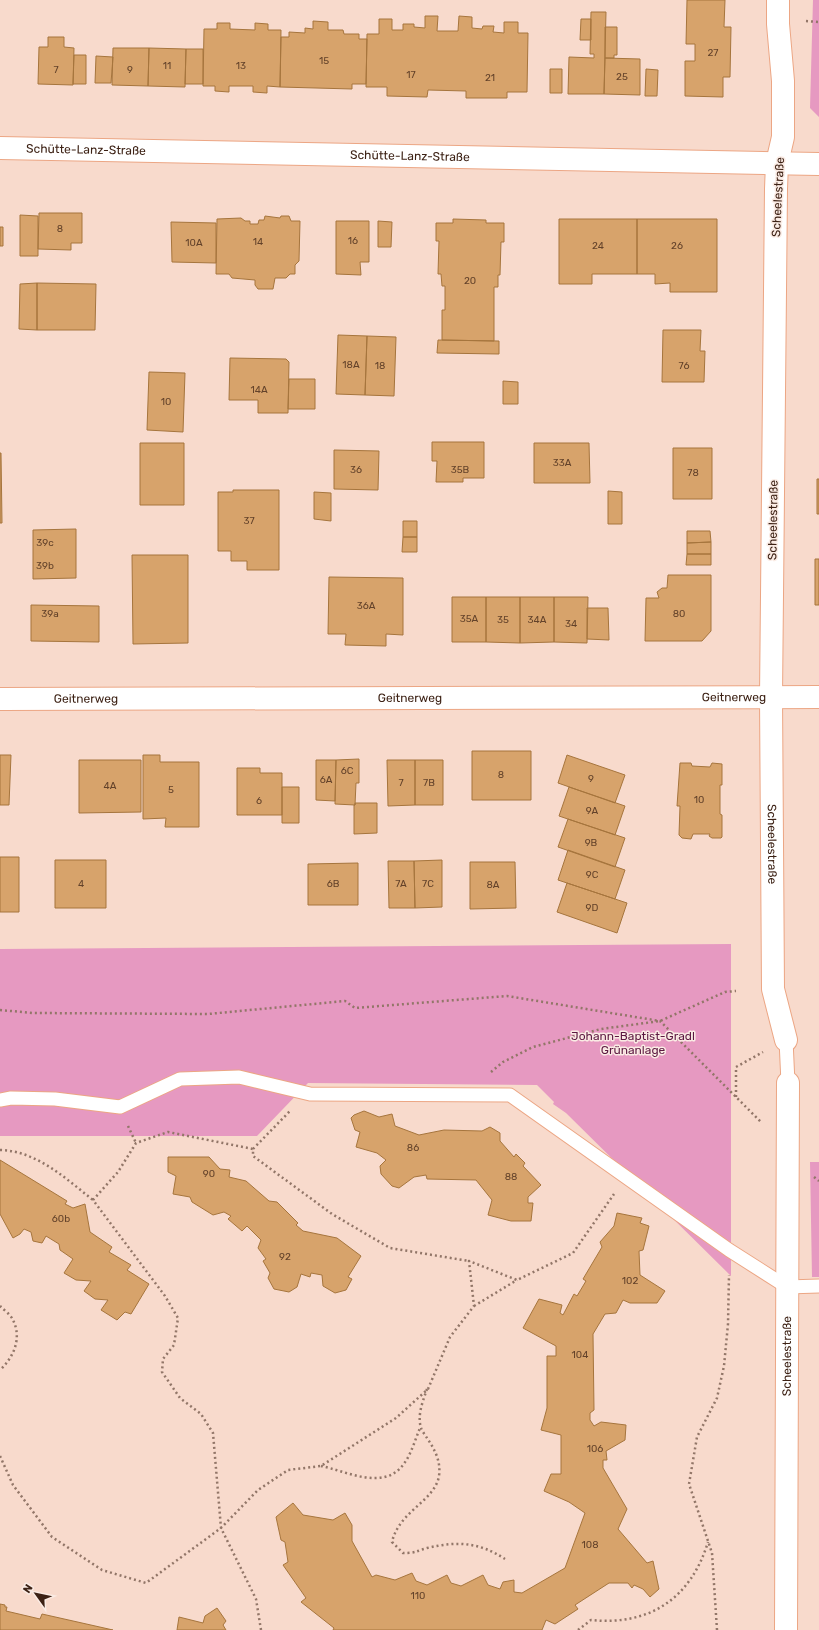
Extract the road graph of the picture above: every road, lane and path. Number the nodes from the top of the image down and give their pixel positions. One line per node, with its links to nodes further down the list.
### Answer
1 (778, 0): 5 (street, Scheelestraße)
2 (806, 21): 3 (path)
3 (819, 22)
4 (0, 148): 5 (street, Schütte-Lanz-Straße)
5 (777, 163): 6 (street, Schütte-Lanz-Straße); 7 (street, Scheelestraße)
6 (819, 164)
7 (771, 697): 8 (street, Geitnerweg); 9 (street, Geitnerweg); 13 (street, Scheelestraße)
8 (819, 697)
9 (0, 699)
10 (736, 991): 12 (path)
11 (0, 1010): 12 (path)
12 (660, 1021): 13 (path); 16 (path)
13 (786, 1040): 14 (lane)
14 (788, 1083): 26 (street, Scheelestraße)
15 (310, 1094): 16 (lane); 17 (lane); 18 (path)
16 (467, 1094): 20 (lane)
17 (0, 1100)
18 (253, 1149): 21 (path); 23 (path)
19 (0, 1150): 21 (path)
20 (625, 1178): 22 (lane); 24 (path)
21 (93, 1200): 34 (path)
22 (729, 1250): 26 (lane); 35 (path)
23 (469, 1261): 24 (path); 28 (path)
24 (517, 1280): 28 (path)
25 (819, 1286): 26 (lane)
26 (787, 1287): 40 (street, Scheelestraße)
27 (0, 1306): 29 (path)
28 (474, 1306): 30 (path)
29 (0, 1370)
30 (428, 1389): 31 (path); 33 (path)
31 (421, 1428): 33 (path); 36 (path)
32 (0, 1456): 34 (path)
33 (321, 1466): 34 (path)
34 (222, 1528): 37 (path)
35 (708, 1541): 38 (path); 39 (path)
36 (506, 1559)
37 (261, 1630)
38 (578, 1630)
39 (717, 1630)
40 (786, 1630)

